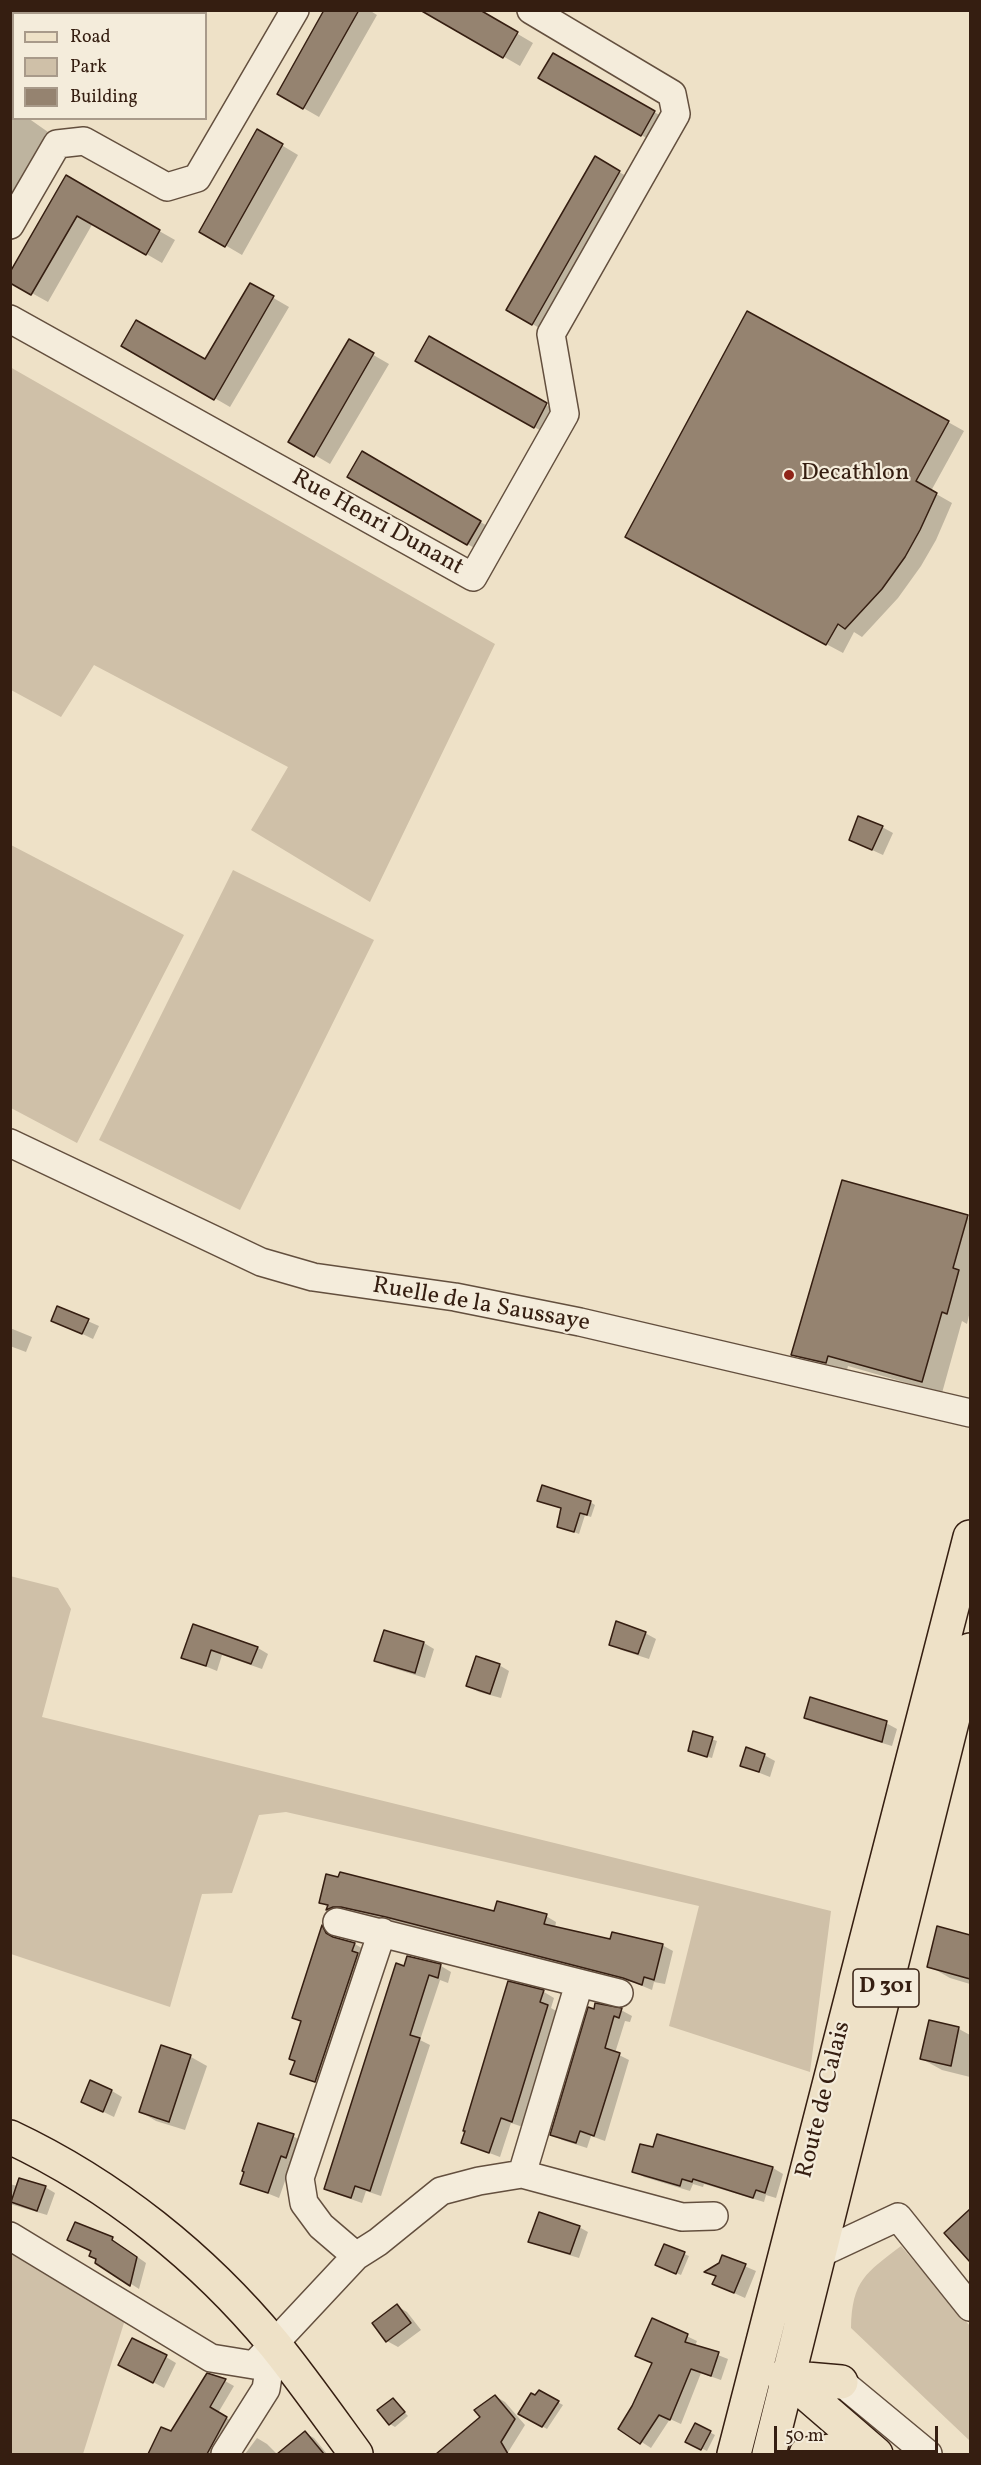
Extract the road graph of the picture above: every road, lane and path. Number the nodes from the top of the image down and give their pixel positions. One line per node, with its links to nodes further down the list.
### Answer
1 (295, 10): 3 (street)
2 (531, 10): 4 (street, Rue Henri Dunant)
3 (10, 225)
4 (10, 319)
5 (10, 1143): 6 (street, Ruelle de la Saussaye)
6 (970, 1413)
7 (970, 1537): 22 (main road, Route de Calais / D 301)
8 (970, 1650): 17 (main road, Route de Calais / D 301)
9 (338, 1922): 10 (street)
10 (382, 1932): 11 (street); 18 (street)
11 (579, 1984): 12 (street); 14 (street)
12 (619, 1993)
13 (10, 2138): 21 (main road)
14 (522, 2174): 15 (street); 18 (street)
15 (714, 2216)
16 (10, 2236): 21 (street)
17 (820, 2253): 19 (street); 20 (main road, Route de Calais / D 301)
18 (356, 2256): 21 (street)
19 (970, 2307)
20 (802, 2326): 23 (main road, Route de Calais / D 301); 24 (main road)
21 (273, 2343): 25 (street); 26 (main road)
22 (755, 2369): 23 (main road); 27 (main road, Route de Calais / D 301)
23 (788, 2378): 24 (main road); 28 (main road, Route de Calais / D 301); 31 (main road)
24 (841, 2382): 32 (street)
25 (225, 2454)
26 (356, 2454)
27 (734, 2454)
28 (769, 2454)
29 (806, 2454): 30 (main road)
30 (870, 2454)
31 (876, 2454)
32 (928, 2454)

